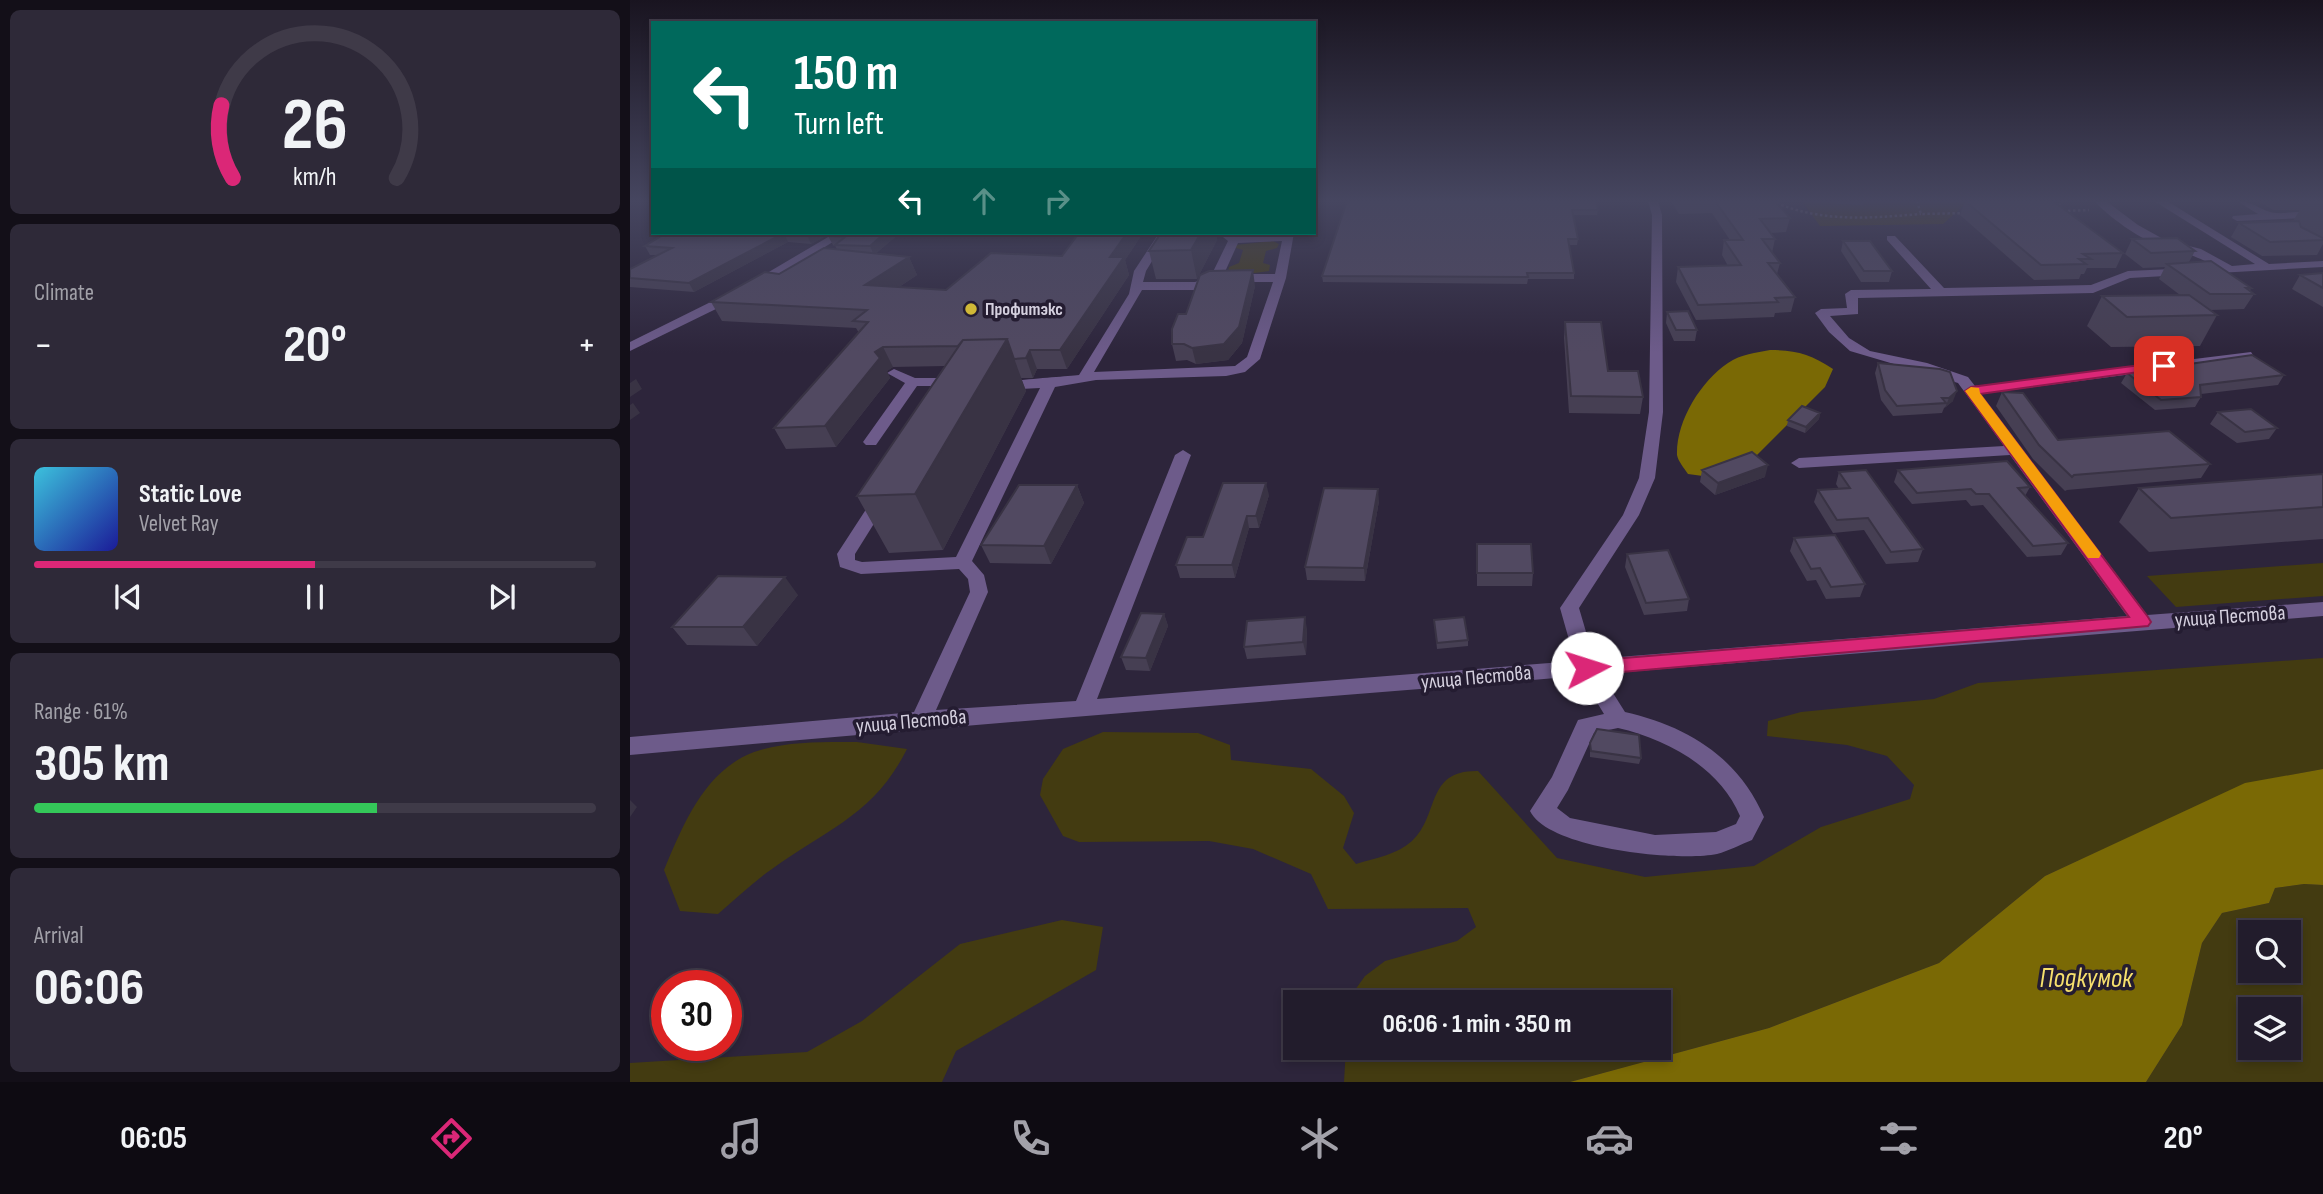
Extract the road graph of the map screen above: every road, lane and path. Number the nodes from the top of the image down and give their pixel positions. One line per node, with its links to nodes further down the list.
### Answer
1 (811, 251): 18 (street)
2 (1152, 251): 16 (street)
3 (1229, 251): 14 (street)
4 (1285, 251): 15 (street)
5 (1657, 251): 35 (street)
6 (1903, 251): 17 (street)
7 (2198, 251): 12 (street)
8 (2242, 251): 11 (street)
9 (2323, 264): 10 (street)
10 (2305, 265): 11 (street); 13 (street)
11 (2267, 267): 12 (street)
12 (2231, 270): 17 (street)
13 (2323, 276)
14 (1216, 278): 15 (street); 16 (street)
15 (1280, 278): 21 (street)
16 (1138, 286): 21 (street)
17 (1940, 291): 26 (street)
18 (630, 346)
19 (2246, 355): 26 (street)
20 (894, 373): 22 (street)
21 (1084, 377): 23 (street)
22 (913, 382): 25 (street); 27 (street)
23 (1050, 383): 24 (street); 32 (street)
24 (988, 386)
25 (958, 387)
26 (1971, 391): 28 (street)
27 (871, 442)
28 (2014, 450): 30 (street); 34 (street)
29 (1183, 455): 36 (street)
30 (1799, 463)
31 (890, 485): 32 (street)
32 (962, 563): 38 (street)
33 (2323, 609): 34 (street, улица Пестова)
34 (2142, 622): 35 (street, улица Пестова)
35 (1587, 668): 36 (street, улица Пестова); 37 (street)
36 (1083, 709): 38 (street, улица Пестова)
37 (1618, 719): 37 (street)
38 (921, 720): 39 (street, улица Пестова)
39 (630, 746)

